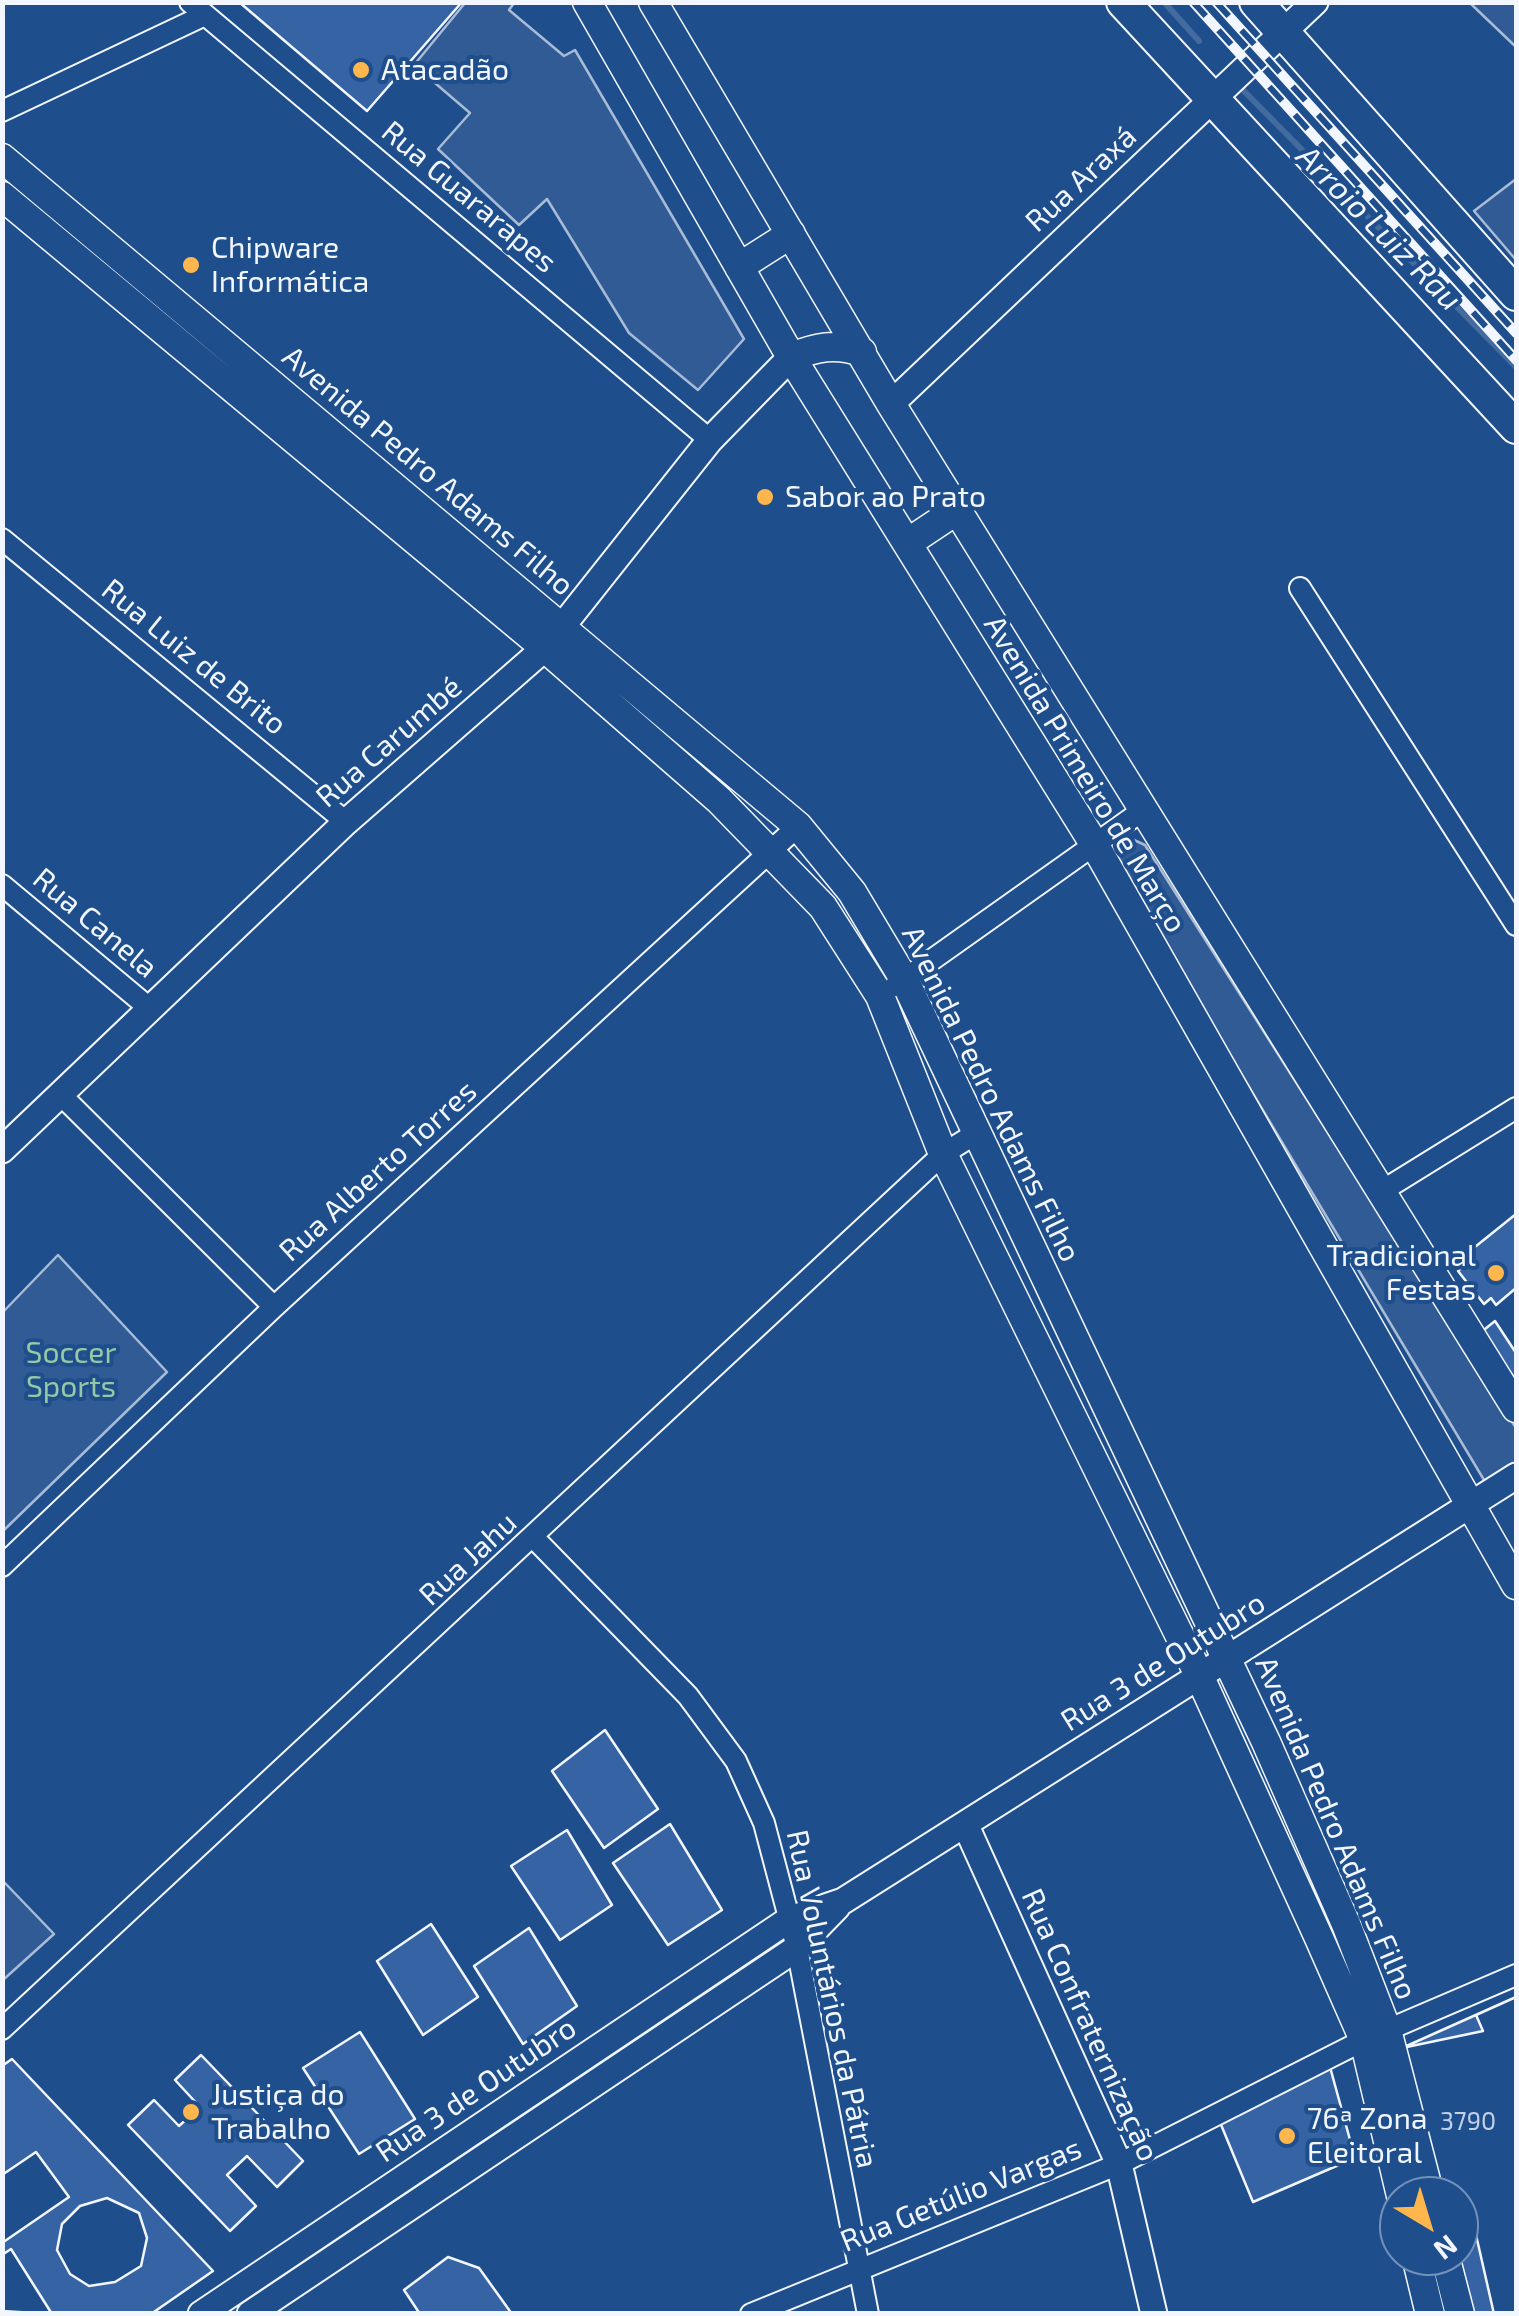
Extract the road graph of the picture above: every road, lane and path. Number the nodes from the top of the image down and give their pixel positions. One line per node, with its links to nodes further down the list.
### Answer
1 (587, 2): 13 (main road, Avenida Primeiro de Março)
2 (653, 2): 12 (main road, Avenida Primeiro de Março)
3 (1123, 2): 8 (main road)
4 (1256, 2): 7 (main road)
5 (1314, 2): 7 (street, Rua Araxá)
6 (197, 9): 9 (street); 19 (street, Rua Guararapes)
7 (1284, 33): 8 (street, Rua Araxá); 14 (main road)
8 (1213, 98): 17 (street, Rua Araxá); 18 (main road)
9 (2, 111)
10 (6, 167): 24 (main road, Avenida Pedro Adams Filho)
11 (2, 196): 24 (main road, Avenida Pedro Adams Filho)
12 (791, 234): 13 (main road); 15 (main road, Avenida Primeiro de Março)
13 (739, 267): 16 (main road, Avenida Primeiro de Março)
14 (1516, 294)
15 (862, 352): 16 (main road); 17 (main road, Avenida Primeiro de Março)
16 (791, 358): 19 (street, Rua Carumbé); 22 (main road, Avenida Primeiro de Março)
17 (891, 404): 20 (main road, Avenida Primeiro de Março)
18 (1516, 427)
19 (710, 440): 24 (street, Rua Carumbé)
20 (960, 508): 22 (main road); 25 (main road, Avenida Primeiro de Março)
21 (2, 539): 26 (street, Rua Luiz de Brito)
22 (909, 542): 28 (main road, Avenida Primeiro de Março)
23 (1300, 588): 31 (street)
24 (555, 638): 26 (street, Rua Carumbé); 27 (main road, Avenida Pedro Adams Filho); 29 (main road, Avenida Pedro Adams Filho)
25 (1146, 808): 28 (street); 40 (main road, Avenida Primeiro de Março)
26 (346, 822): 34 (street, Rua Carumbé)
27 (798, 826): 29 (street, Rua Alberto Torres); 32 (main road, Avenida Pedro Adams Filho)
28 (1093, 842): 32 (street); 44 (main road, Avenida Primeiro de Março)
29 (772, 852): 33 (main road, Avenida Pedro Adams Filho); 41 (street, Rua Alberto Torres)
30 (2, 885): 34 (street, Rua Canela)
31 (1516, 925)
32 (904, 979): 33 (street); 37 (main road, Avenida Pedro Adams Filho)
33 (880, 996): 39 (main road, Avenida Pedro Adams Filho)
34 (148, 1006): 35 (street, Rua Carumbé)
35 (60, 1094): 38 (street, Rua Carumbé); 41 (street)
36 (1516, 1108): 40 (street)
37 (975, 1134): 39 (street, Rua Jahu); 48 (main road, Avenida Pedro Adams Filho)
38 (2, 1150)
39 (943, 1154): 45 (street, Rua Jahu); 49 (main road, Avenida Pedro Adams Filho)
40 (1382, 1191): 42 (main road, Avenida Primeiro de Março)
41 (274, 1307): 46 (street, Rua Alberto Torres)
42 (1516, 1408)
43 (1516, 1476): 44 (street, Rua 3 de Outubro)
44 (1474, 1507): 47 (main road, Avenida Primeiro de Março); 48 (street, Rua 3 de Outubro)
45 (534, 1538): 52 (street, Rua Voluntários da Pátria); 55 (street, Rua Jahu)
46 (2, 1566)
47 (1516, 1585)
48 (1227, 1660): 49 (street, Rua 3 de Outubro); 56 (main road, Avenida Pedro Adams Filho)
49 (1199, 1675): 50 (street, Rua 3 de Outubro); 56 (main road, Avenida Pedro Adams Filho)
50 (966, 1826): 51 (street, Rua 3 de Outubro); 58 (street, Rua Confraternização)
51 (843, 1901): 52 (street, Rua 3 de Outubro); 53 (street, Rua 3 de Outubro)
52 (790, 1919): 53 (street, Rua Voluntários da Pátria); 57 (street, Rua 3 de Outubro)
53 (797, 1948): 57 (street, Rua 3 de Outubro); 63 (street, Rua Voluntários da Pátria)
54 (1516, 1975): 56 (street, Rua Getúlio Vargas)
55 (2, 2029)
56 (1376, 2035): 58 (street, Rua Getúlio Vargas); 59 (main road, Avenida Pedro Adams Filho); 60 (main road, Avenida Pedro Adams Filho)
57 (532, 2108): 61 (street, Rua 3 de Outubro); 62 (street, Rua 3 de Outubro)
58 (1120, 2164): 63 (street, Rua Getúlio Vargas); 70 (street, Rua Confraternização)
59 (1398, 2176)
60 (1423, 2176)
61 (322, 2232): 62 (street); 66 (street, Rua 3 de Outubro)
62 (338, 2254): 67 (street, Rua 3 de Outubro)
63 (858, 2268): 68 (street, Rua Getúlio Vargas); 69 (street, Rua Voluntários da Pátria)
64 (1421, 2276): 71 (main road)
65 (1450, 2276): 72 (main road)
66 (201, 2314)
67 (250, 2314)
68 (751, 2314)
69 (868, 2314)
70 (1154, 2314)
71 (1430, 2314)
72 (1460, 2314)

